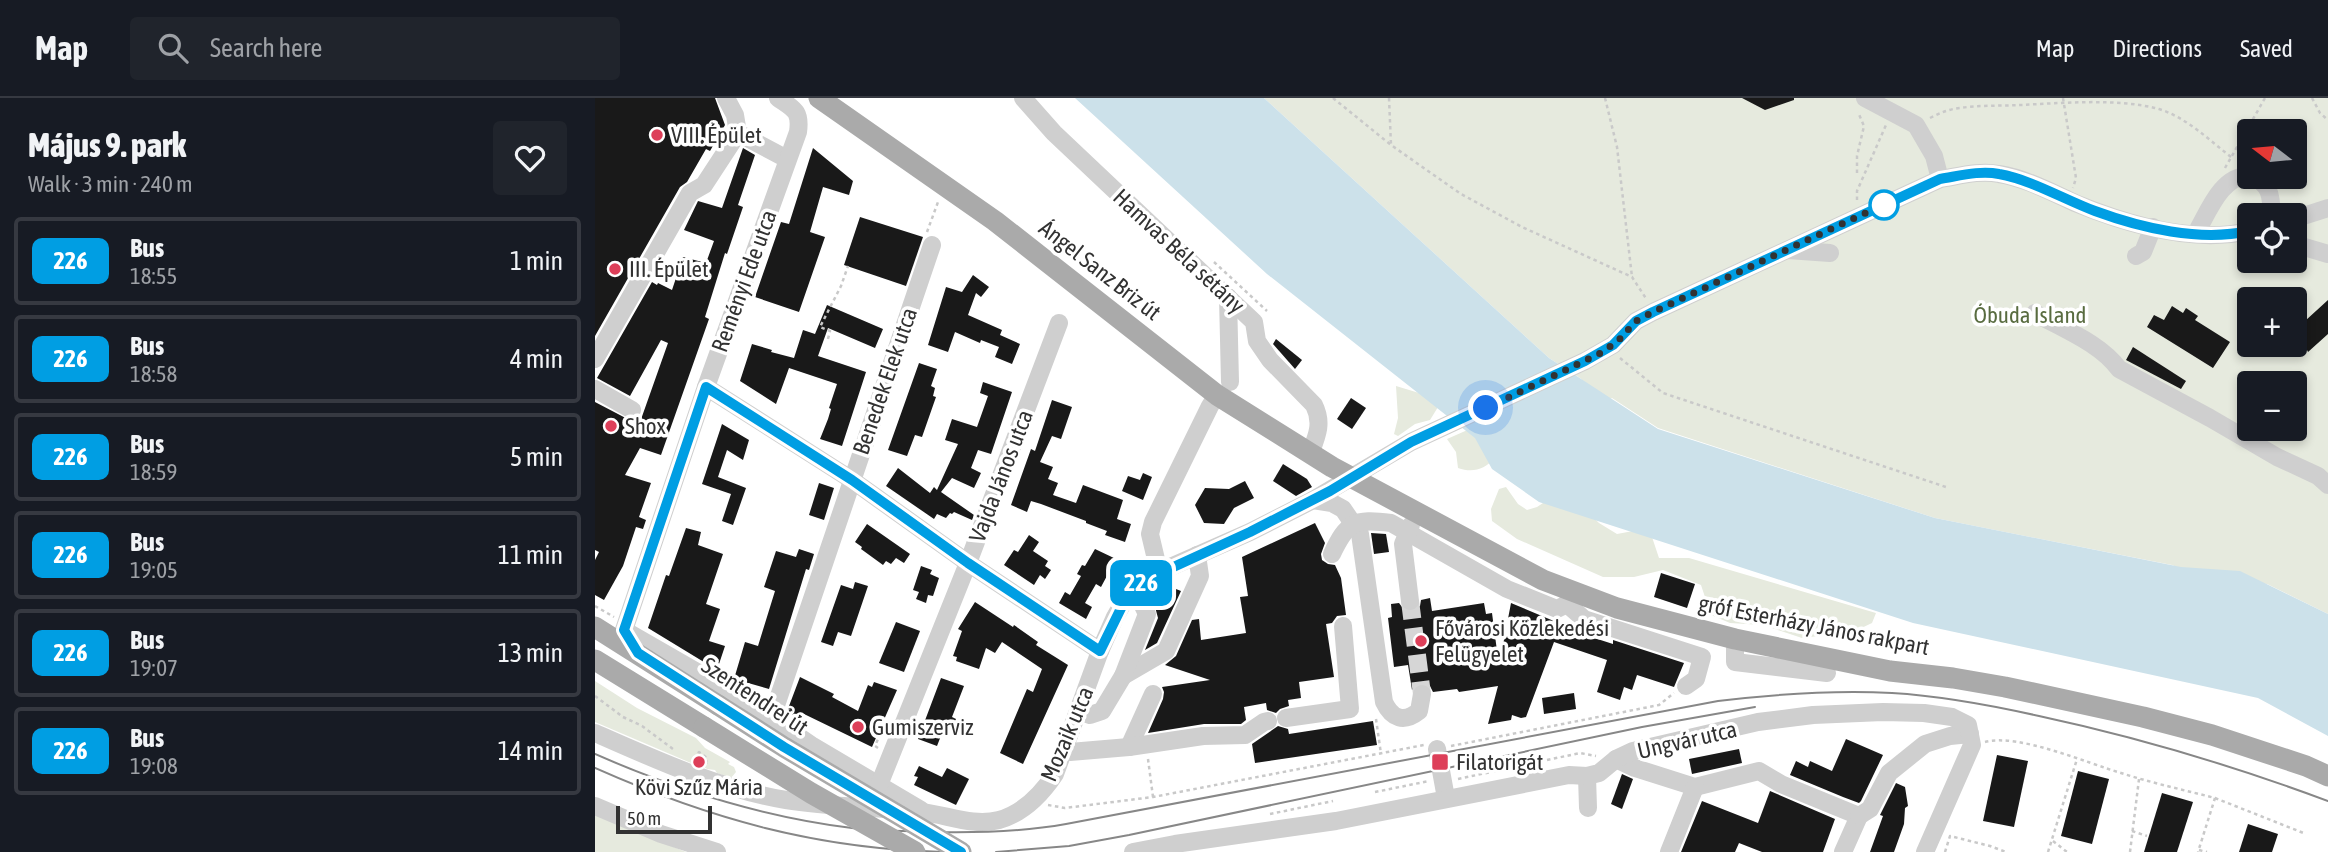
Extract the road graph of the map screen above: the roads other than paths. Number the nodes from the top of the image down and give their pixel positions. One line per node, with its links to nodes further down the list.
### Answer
1 (726, 98): 6 (street)
2 (778, 98): 7 (street, Reményi Ede utca)
3 (819, 98): 27 (main road, Ángel Sanz Briz út)
4 (1023, 98): 21 (street, Hamvas Béla sétány)
5 (1860, 102): 9 (street)
6 (738, 132): 7 (street); 24 (street)
7 (787, 159): 25 (street, Reményi Ede utca)
8 (2237, 177): 13 (street)
9 (1940, 179): 12 (street, Mozaik utca); 17 (street, Mozaik utca)
10 (2328, 208): 11 (street)
11 (2307, 215)
12 (2153, 227): 13 (street, Mozaik utca); 20 (street)
13 (2196, 233): 14 (street, Mozaik utca)
14 (2237, 233)
15 (932, 244): 31 (street, Benedek Elek utca)
16 (2307, 248): 19 (street)
17 (1784, 250): 18 (street); 30 (street, Mozaik utca)
18 (1830, 253)
19 (2328, 254)
20 (2136, 256)
21 (1227, 297): 27 (street); 29 (street, Hamvas Béla sétány)
22 (2035, 313): 32 (street)
23 (1059, 323): 39 (street, Vajda János utca)
24 (595, 359)
25 (706, 387): 31 (street); 44 (street, Reményi Ede utca)
26 (595, 389): 28 (street)
27 (1223, 389): 29 (main road, Ángel Sanz Briz út); 40 (street)
28 (632, 410)
29 (1310, 454): 30 (main road, Ángel Sanz Briz út)
30 (1353, 478): 33 (street, Mozaik utca); 34 (main road, gróf Esterházy János rakpart)
31 (852, 480): 39 (street); 57 (street, Benedek Elek utca)
32 (2328, 485)
33 (1313, 500): 35 (street); 38 (street, Mozaik utca)
34 (1419, 513): 36 (street); 42 (main road, gróf Esterházy János rakpart)
35 (1354, 524): 36 (street); 37 (street); 55 (street)
36 (1407, 532): 42 (street); 43 (street)
37 (1332, 554)
38 (1197, 555): 40 (street, Mozaik utca); 52 (street)
39 (968, 563): 48 (street); 67 (street, Vajda János utca)
40 (1159, 572): 41 (street, Mozaik utca)
41 (1134, 587): 48 (street, Mozaik utca); 52 (street)
42 (1569, 598): 47 (main road, gróf Esterházy János rakpart); 53 (street)
43 (1410, 601)
44 (611, 622): 49 (main road); 57 (street)
45 (1343, 626): 60 (street)
46 (595, 627): 49 (main road, Szentendrei út)
47 (1735, 639): 51 (street); 66 (main road, gróf Esterházy János rakpart)
48 (1095, 648): 56 (street, Mozaik utca)
49 (638, 653): 77 (main road, Szentendrei út, bridge)
50 (599, 664): 76 (main road, bridge)
51 (1827, 673)
52 (1123, 677): 56 (street)
53 (1686, 686)
54 (1153, 694): 60 (street)
55 (1422, 694)
56 (1079, 711): 62 (street, Mozaik utca)
57 (772, 717): 64 (street)
58 (595, 733): 70 (street)
59 (1967, 733): 63 (street, Ungvár utca); 74 (street); 81 (street)
60 (1138, 746): 62 (street)
61 (1437, 748): 68 (street)
62 (1064, 750): 73 (street, Mozaik utca)
63 (1616, 759): 65 (street, Ungvár utca); 69 (street)
64 (840, 762): 67 (street); 70 (street)
65 (1587, 776): 68 (street, Ungvár utca); 72 (street)
66 (2328, 776)
67 (879, 785): 73 (street)
68 (1444, 786): 78 (street, Ungvár utca)
69 (1695, 787): 74 (street); 79 (street)
70 (833, 804): 73 (street)
71 (595, 806): 75 (street)
72 (1588, 808)
73 (923, 812)
74 (1859, 816): 80 (street)
75 (717, 852)
76 (915, 852)
77 (961, 852)
78 (1133, 852)
79 (1669, 852)
80 (1843, 852)
81 (1925, 852)

